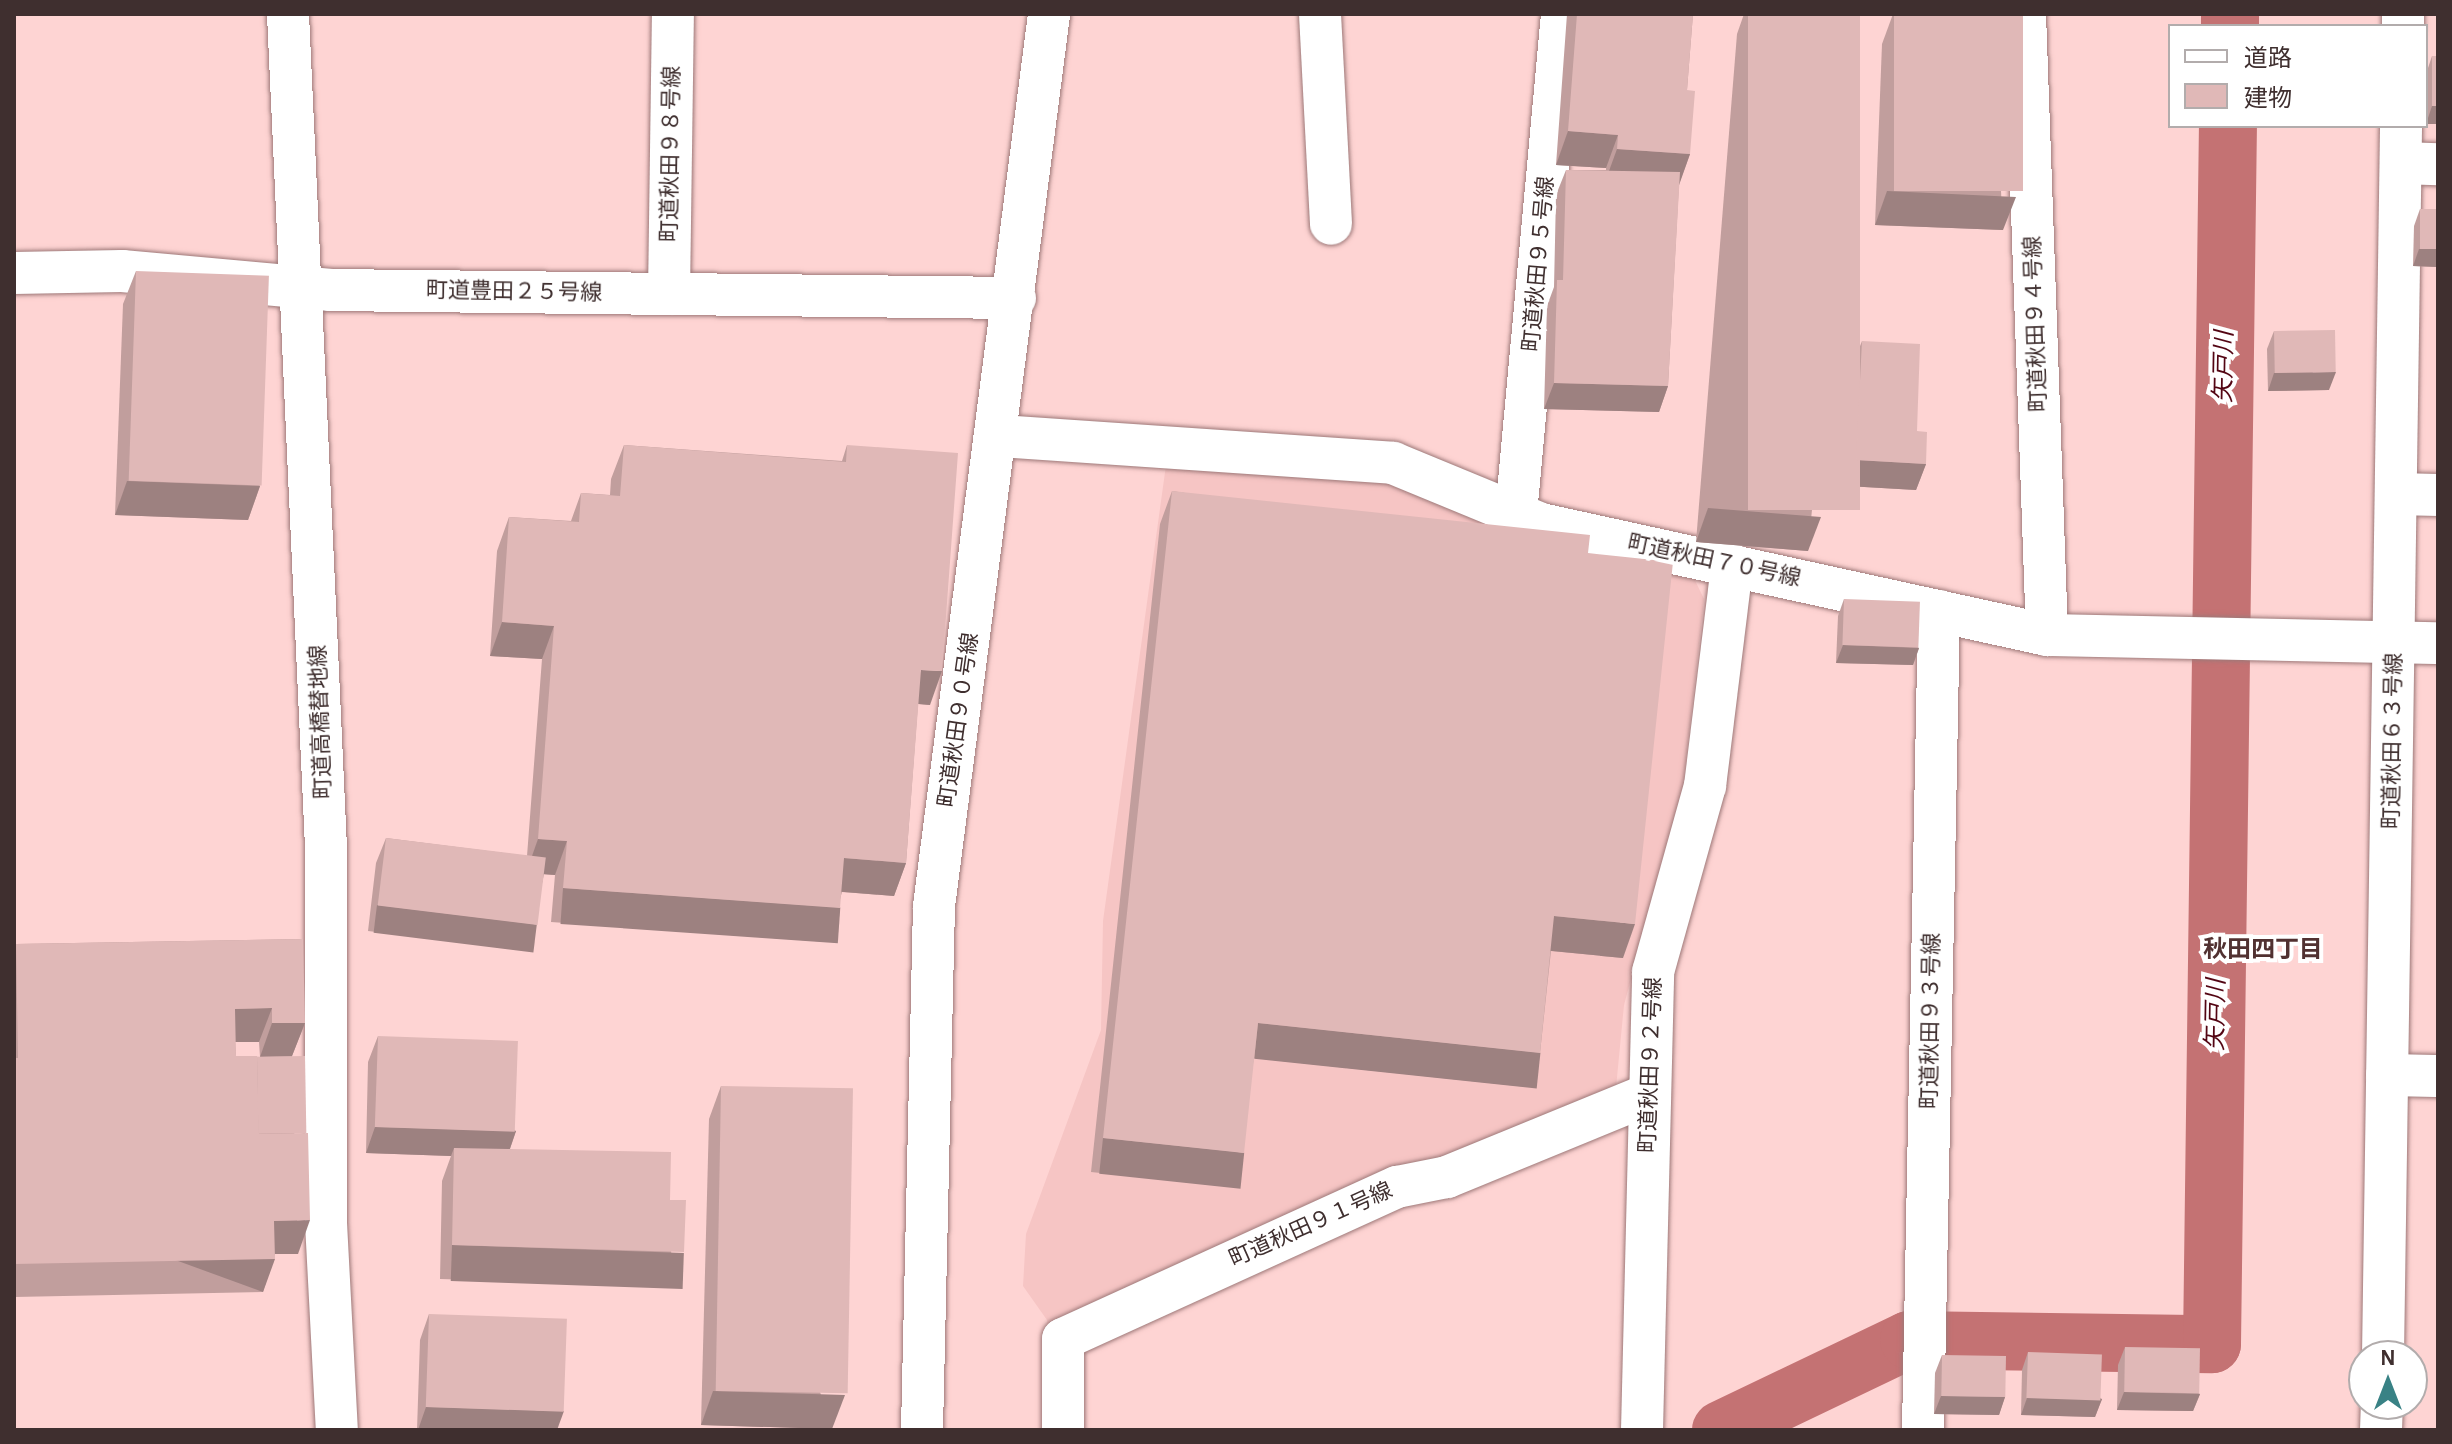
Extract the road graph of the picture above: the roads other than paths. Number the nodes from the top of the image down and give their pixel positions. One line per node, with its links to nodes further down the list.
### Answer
1 (288, 14): 10 (street, 町道高橋替地線)
2 (673, 14): 11 (street, 町道秋田９８号線)
3 (1049, 14): 12 (street, 町道秋田９０号線)
4 (1320, 14): 8 (street)
5 (1562, 14): 16 (street, 町道秋田９５号線)
6 (2025, 14): 19 (street, 町道秋田９４号線)
7 (2413, 151): 14 (street, 町道秋田６３号線)
8 (1331, 224)
9 (14, 273): 10 (street, 町道豊田２５号線)
10 (303, 285): 11 (street, 町道豊田２５号線); 27 (street, 町道高橋替地線)
11 (669, 294): 12 (street, 町道豊田２５号線)
12 (1015, 298): 13 (street, 町道秋田９０号線)
13 (999, 436): 16 (street, 町道秋田７０号線); 28 (street, 町道秋田９０号線)
14 (2397, 494): 15 (street); 20 (street, 町道秋田６３号線)
15 (2438, 495)
16 (1516, 514): 17 (street, 町道秋田７０号線)
17 (1732, 565): 18 (street, 町道秋田７０号線); 25 (street, 町道秋田９２号線)
18 (1939, 611): 19 (street, 町道秋田７０号線); 31 (street, 町道秋田９３号線)
19 (2047, 635): 20 (street, 町道秋田７０号線)
20 (2394, 642): 21 (street, 町道秋田７０号線); 23 (street, 町道秋田６３号線)
21 (2438, 643)
22 (2438, 1057): 23 (street)
23 (2387, 1066): 24 (street); 26 (street, 町道秋田６３号線)
24 (2438, 1076)
25 (1649, 1094): 29 (street, 町道秋田９１号線); 30 (street, 町道秋田９２号線)
26 (2383, 1340)
27 (337, 1430)
28 (922, 1430)
29 (1063, 1430)
30 (1642, 1430)
31 (1923, 1430)

